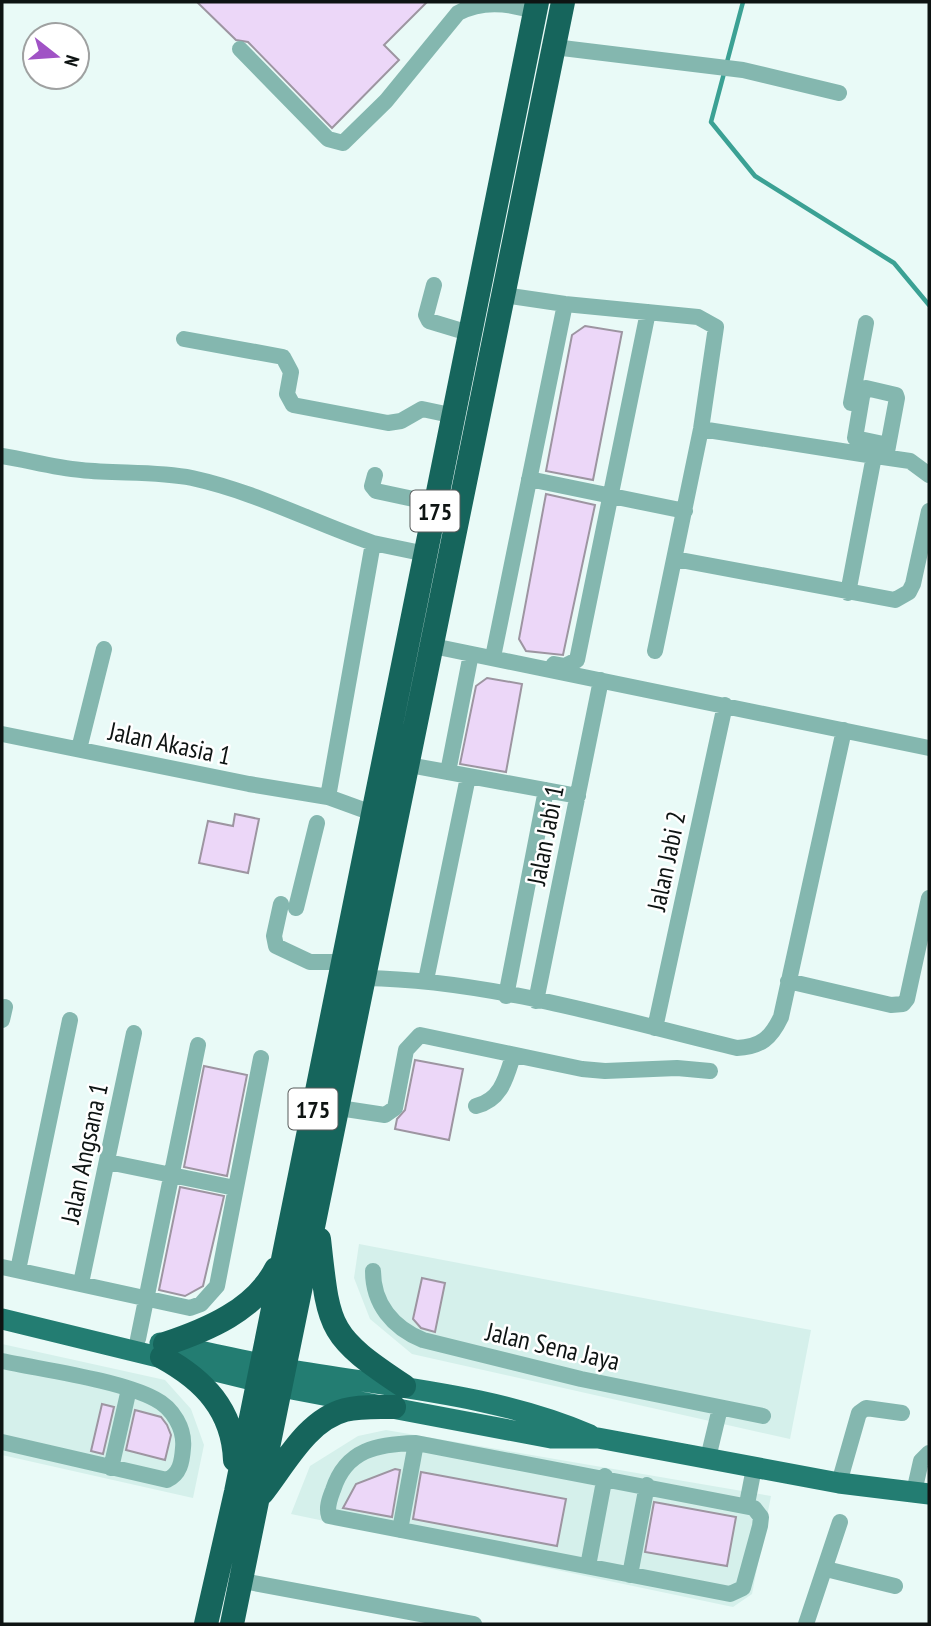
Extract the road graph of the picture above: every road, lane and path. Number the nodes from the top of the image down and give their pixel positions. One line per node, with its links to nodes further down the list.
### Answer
1 (563, 2): 4 (highway, 175)
2 (465, 5): 3 (street); 5 (street)
3 (536, 7): 12 (highway, 175)
4 (554, 47): 6 (street); 8 (highway, 175)
5 (240, 49)
6 (839, 93)
7 (434, 285): 12 (street)
8 (504, 295): 9 (street); 30 (highway, 175)
9 (565, 304): 10 (street); 21 (street)
10 (648, 312): 15 (street); 22 (street)
11 (866, 323): 16 (street)
12 (472, 334): 14 (highway, 175)
13 (184, 339): 14 (street)
14 (455, 416): 23 (highway, 175)
15 (701, 429): 16 (street); 25 (street)
16 (842, 450): 17 (street)
17 (882, 453): 20 (street); 29 (street)
18 (2, 456): 26 (street)
19 (375, 475): 23 (street)
20 (929, 475)
21 (529, 479): 22 (street); 34 (street)
22 (611, 497): 25 (street); 34 (street)
23 (437, 504): 27 (highway, 175)
24 (929, 511): 29 (street)
25 (685, 512): 28 (street)
26 (373, 543): 27 (street); 46 (street)
27 (426, 554): 47 (highway, 175)
28 (676, 559): 29 (street); 32 (street)
29 (848, 593)
30 (433, 646): 33 (street); 41 (highway, 175)
31 (104, 649): 40 (street)
32 (654, 651)
33 (471, 654): 34 (street); 42 (street)
34 (493, 654): 35 (street)
35 (601, 680): 36 (street); 45 (street, Jalan Jabi 1)
36 (725, 705): 37 (street); 57 (street, Jalan Jabi 2)
37 (844, 730): 39 (street); 53 (street)
38 (2, 734): 40 (street, Jalan Akasia 1)
39 (929, 748)
40 (79, 749): 46 (street, Jalan Akasia 1)
41 (409, 765): 42 (street); 51 (highway, 175)
42 (448, 772): 43 (street)
43 (468, 777): 44 (street); 52 (street)
44 (546, 790): 45 (street); 54 (street)
45 (578, 796): 55 (street, Jalan Jabi 1)
46 (328, 797): 47 (street, Jalan Akasia 1)
47 (372, 813): 50 (highway, 175)
48 (317, 823): 50 (street)
49 (929, 898): 53 (street)
50 (343, 962): 69 (highway, 175)
51 (365, 978): 52 (street); 64 (highway, 175)
52 (426, 980): 54 (street)
53 (788, 981): 57 (street)
54 (506, 996): 55 (street)
55 (536, 1001): 57 (street)
56 (70, 1020): 70 (street)
57 (655, 1028)
58 (134, 1032): 65 (street, Jalan Angsana 1)
59 (198, 1045): 66 (street)
60 (513, 1056): 62 (street); 63 (street); 64 (street)
61 (261, 1058): 67 (street)
62 (710, 1072)
63 (475, 1106)
64 (339, 1108): 68 (highway, 175)
65 (108, 1162): 66 (street); 72 (street, Jalan Angsana 1)
66 (172, 1175): 67 (street); 73 (street)
67 (235, 1188): 73 (street)
68 (317, 1214): 78 (highway, 175); 80 (highway)
69 (283, 1256): 76 (highway); 78 (highway, 175)
70 (10, 1268): 72 (street)
71 (373, 1271): 81 (street, Jalan Sena Jaya)
72 (81, 1283): 73 (street)
73 (146, 1300): 75 (street)
74 (2, 1317): 75 (main road); 76 (main road)
75 (138, 1339): 76 (main road)
76 (163, 1351): 78 (main road); 97 (highway)
77 (2, 1361): 79 (street)
78 (271, 1375): 80 (main road); 97 (highway, 175)
79 (129, 1390): 91 (street); 91 (street)
80 (399, 1397): 83 (main road); 85 (main road); 97 (highway)
81 (720, 1408): 84 (street, Jalan Sena Jaya); 90 (street)
82 (902, 1413): 94 (street)
83 (442, 1415): 85 (main road); 88 (street)
84 (763, 1416)
85 (598, 1438): 90 (main road)
86 (2, 1442): 91 (street)
87 (416, 1443): 88 (street); 100 (street); 100 (street)
88 (438, 1446): 93 (street)
89 (929, 1453): 96 (street)
90 (708, 1458): 92 (main road)
91 (111, 1468)
92 (754, 1468): 94 (main road); 98 (street)
93 (605, 1476): 95 (street); 101 (street)
94 (839, 1483): 96 (main road)
95 (647, 1485): 98 (street); 103 (street)
96 (921, 1493)
97 (248, 1494): 104 (highway, 175); 106 (highway, 175)
98 (747, 1504): 103 (street)
99 (840, 1522): 102 (street)
100 (400, 1530): 101 (street)
101 (588, 1566): 103 (street)
102 (826, 1569): 105 (street); 109 (street)
103 (630, 1575)
104 (243, 1581): 107 (highway, 175); 108 (street)
105 (895, 1586)
106 (206, 1624)
107 (232, 1624)
108 (474, 1624)
109 (806, 1624)

